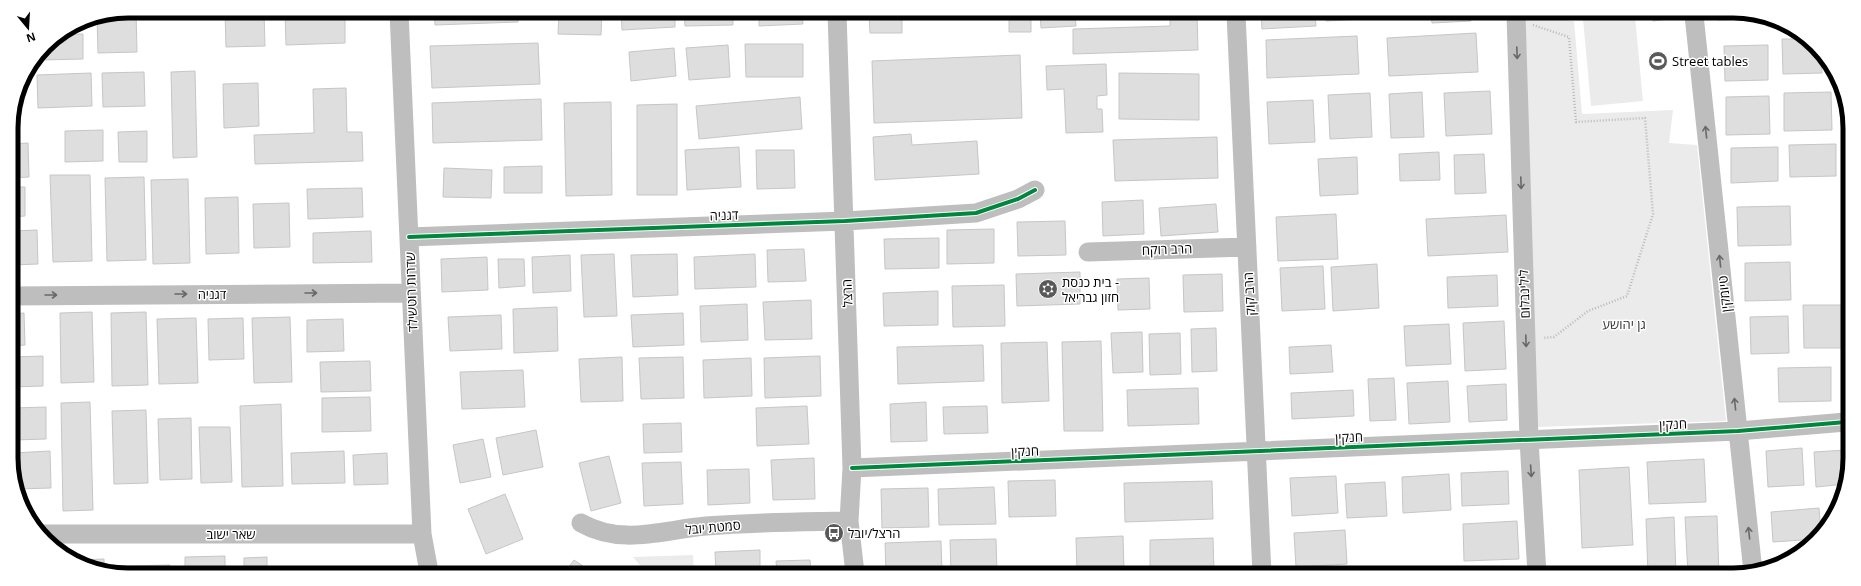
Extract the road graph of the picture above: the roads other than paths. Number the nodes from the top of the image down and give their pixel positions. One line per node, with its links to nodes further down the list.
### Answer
1 (399, 18): 8 (street, שדרות רוטשילד)
2 (837, 18): 7 (street, הרצל)
3 (1236, 18): 9 (street, הרב קוק)
4 (1516, 18): 15 (street, לילינבלום, one-way to 15)
5 (1694, 18): 14 (street, טיומקין, one-way to 5)
6 (1035, 190): 7 (street, דגניה)
7 (845, 221): 8 (street, דגניה); 17 (street, הרצל)
8 (409, 237): 11 (street, שדרות רוטשילד)
9 (1247, 247): 10 (street, הרב רוקח); 16 (street, הרב קוק)
10 (1088, 252)
11 (411, 293): 12 (street, דגניה, one-way to 11); 21 (street, שדרות רוטשילד)
12 (18, 296)
13 (1843, 422): 14 (street, חנקין)
14 (1738, 431): 15 (street, חנקין); 22 (street, טיומקין, one-way to 14)
15 (1529, 440): 16 (street, חנקין); 26 (street, לילינבלום, one-way to 26)
16 (1256, 451): 17 (street, חנקין); 25 (street, הרב קוק)
17 (852, 468): 18 (street, הרצל)
18 (849, 521): 19 (street, סמטת יובל); 24 (street, הרצל)
19 (581, 523)
20 (48, 534): 21 (street, שאר ישוב)
21 (422, 534): 23 (street, שדרות רוטשילד)
22 (1752, 566)
23 (429, 568)
24 (854, 568)
25 (1262, 568)
26 (1537, 568)

